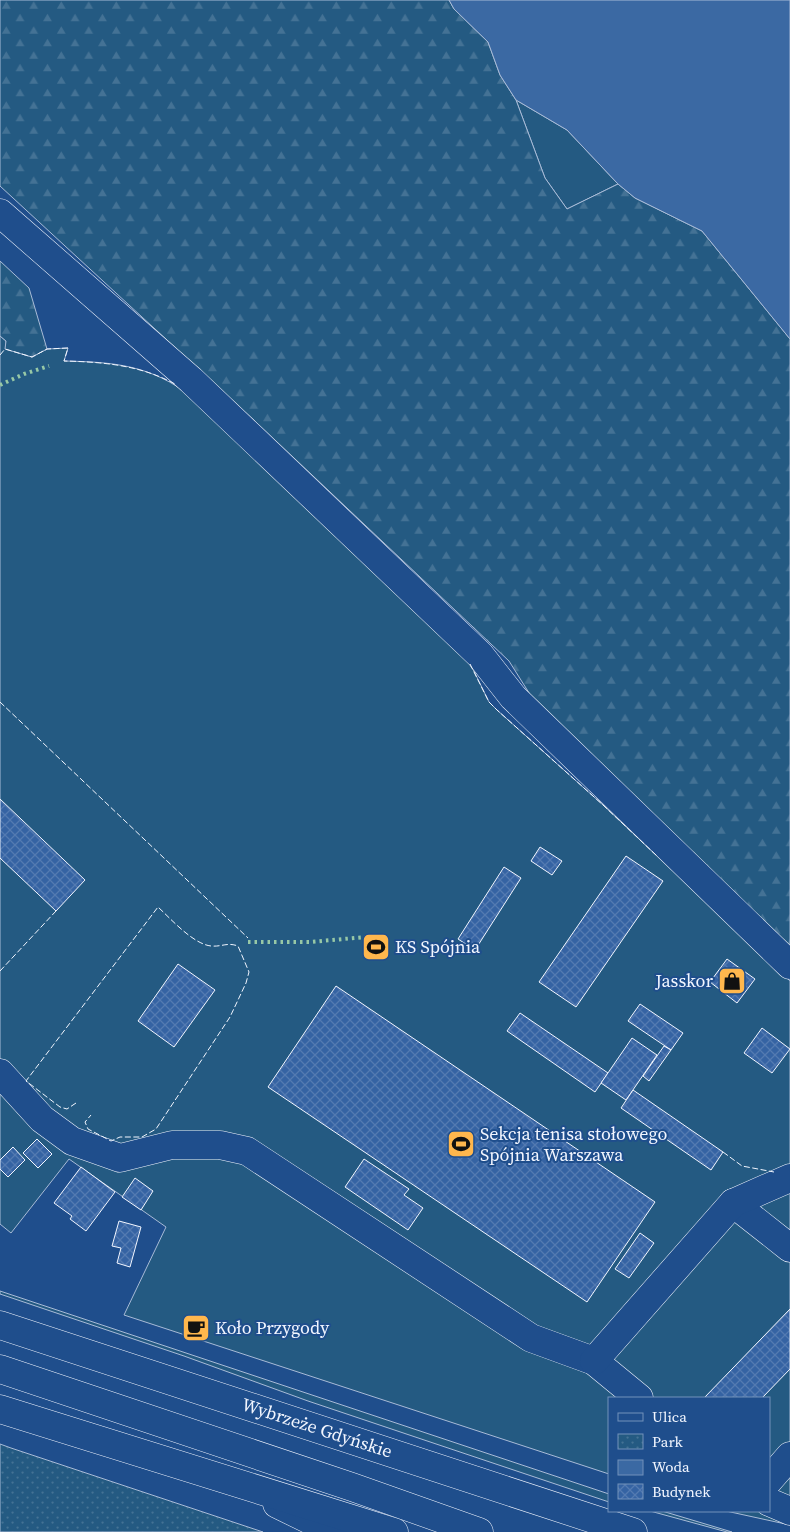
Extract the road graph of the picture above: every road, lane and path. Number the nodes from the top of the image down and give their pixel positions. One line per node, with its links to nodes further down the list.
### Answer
1 (0, 213): 2 (main road)
2 (790, 966)
3 (0, 1073): 8 (main road)
4 (790, 1178): 5 (main road)
5 (733, 1203): 6 (main road); 8 (main road)
6 (790, 1248)
7 (0, 1325): 20 (main road, Wybrzeże Gdyńskie)
8 (594, 1361): 10 (main road)
9 (0, 1369): 19 (main road)
10 (638, 1397)
11 (0, 1408): 13 (main road)
12 (790, 1456): 14 (main road)
13 (227, 1479): 17 (main road); 18 (main road)
14 (770, 1479)
15 (770, 1502): 16 (main road)
16 (790, 1510)
17 (345, 1532)
18 (394, 1532)
19 (479, 1532)
20 (633, 1532)

